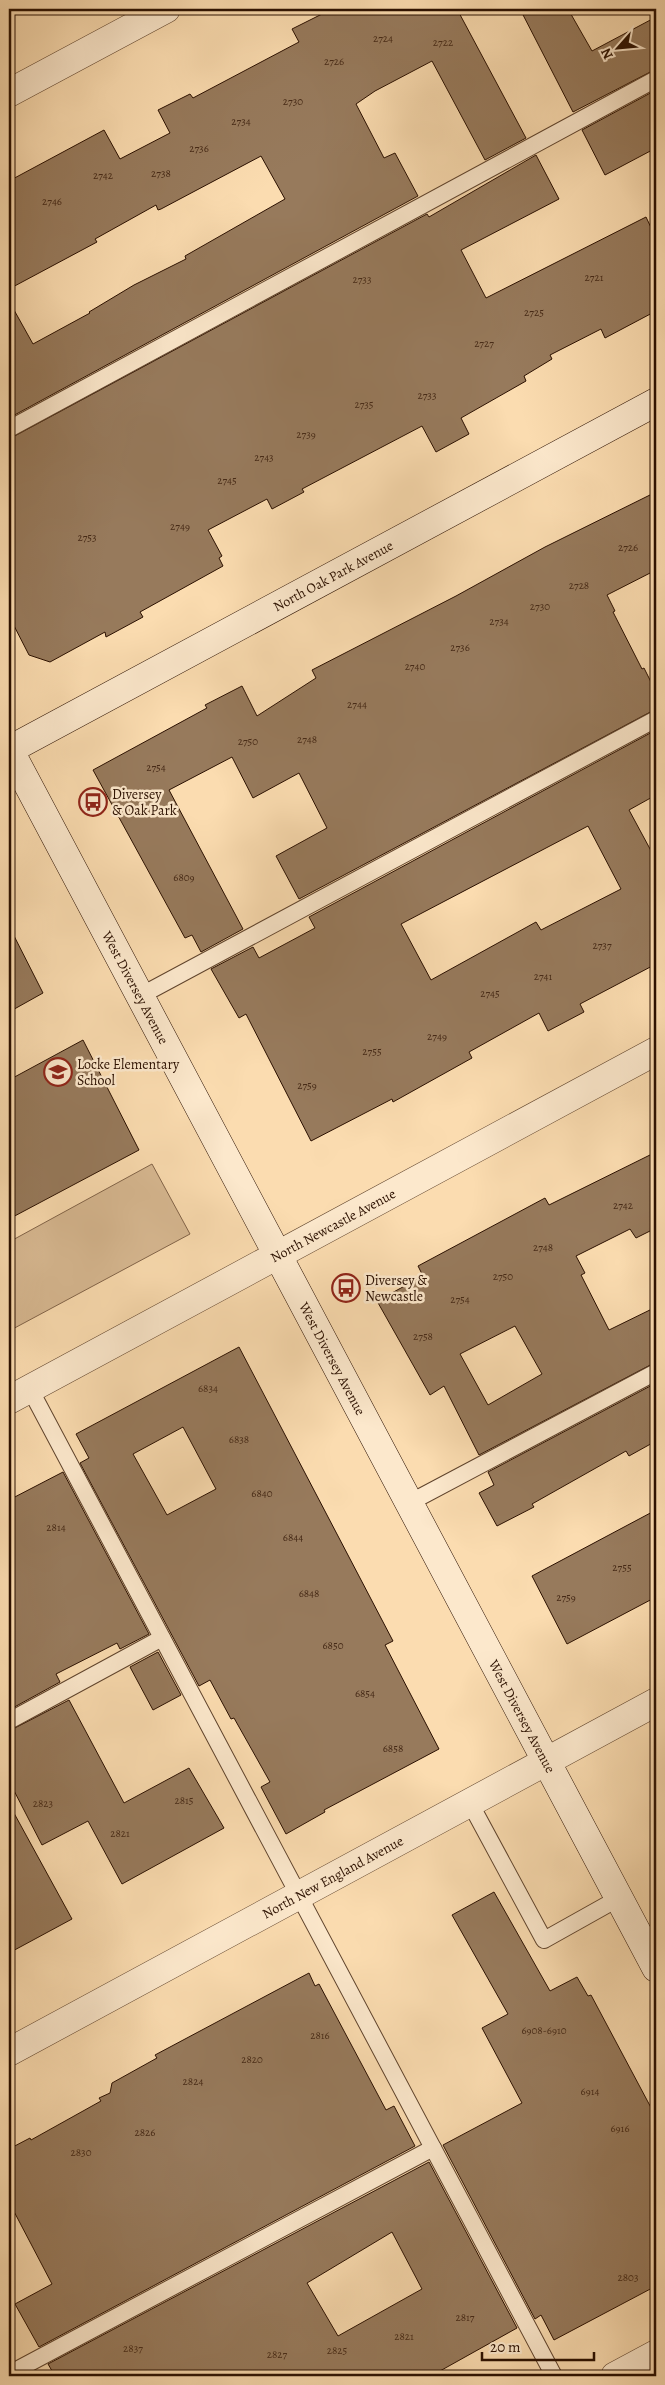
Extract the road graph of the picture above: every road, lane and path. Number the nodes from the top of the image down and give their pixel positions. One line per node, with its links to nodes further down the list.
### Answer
1 (166, 9): 3 (street)
2 (656, 79): 5 (lane)
3 (9, 93)
4 (656, 402): 7 (street, North Oak Park Avenue)
5 (9, 428)
6 (656, 719): 8 (lane)
7 (9, 750): 8 (street, West Diversey Avenue)
8 (140, 996): 10 (street, West Diversey Avenue)
9 (656, 1051): 10 (street, North Newcastle Avenue)
10 (278, 1255): 12 (street, North Newcastle Avenue); 13 (street, West Diversey Avenue)
11 (656, 1372): 13 (lane)
12 (20, 1395): 14 (lane)
13 (410, 1503): 17 (street, West Diversey Avenue)
14 (162, 1638): 16 (lane); 19 (lane)
15 (656, 1702): 17 (street, North New England Avenue)
16 (9, 1721)
17 (547, 1762): 18 (street, North New England Avenue); 20 (street, West Diversey Avenue)
18 (470, 1803): 19 (street, North New England Avenue); 20 (lane)
19 (299, 1895): 22 (street, North New England Avenue); 23 (lane)
20 (619, 1898): 21 (street, West Diversey Avenue)
21 (656, 1968)
22 (9, 2052)
23 (433, 2148): 25 (lane); 26 (lane)
24 (656, 2354): 27 (street)
25 (9, 2374)
26 (554, 2376)
27 (615, 2376)

